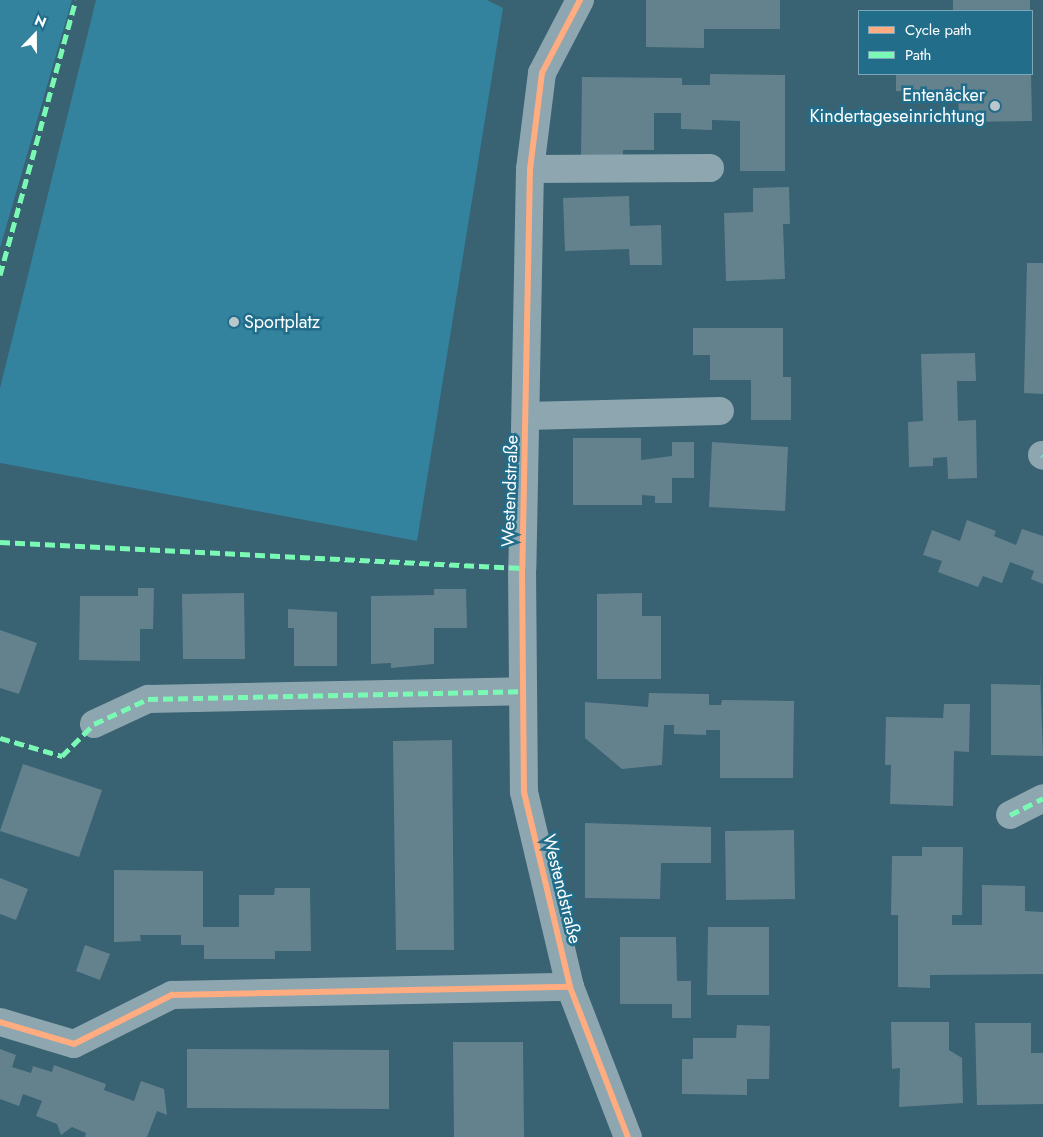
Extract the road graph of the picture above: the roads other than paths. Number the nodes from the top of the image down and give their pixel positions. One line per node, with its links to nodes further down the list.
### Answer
1 (580, 0): 3 (street, Westendstraße)
2 (710, 168): 3 (street)
3 (530, 169): 5 (street, Westendstraße)
4 (720, 411): 5 (street)
5 (527, 416): 6 (street, Westendstraße)
6 (521, 691): 7 (street); 10 (street, Westendstraße)
7 (94, 724)
8 (1043, 798): 9 (street)
9 (1010, 816)
10 (570, 987): 11 (street); 12 (street, Westendstraße)
11 (0, 1022)
12 (628, 1137)

